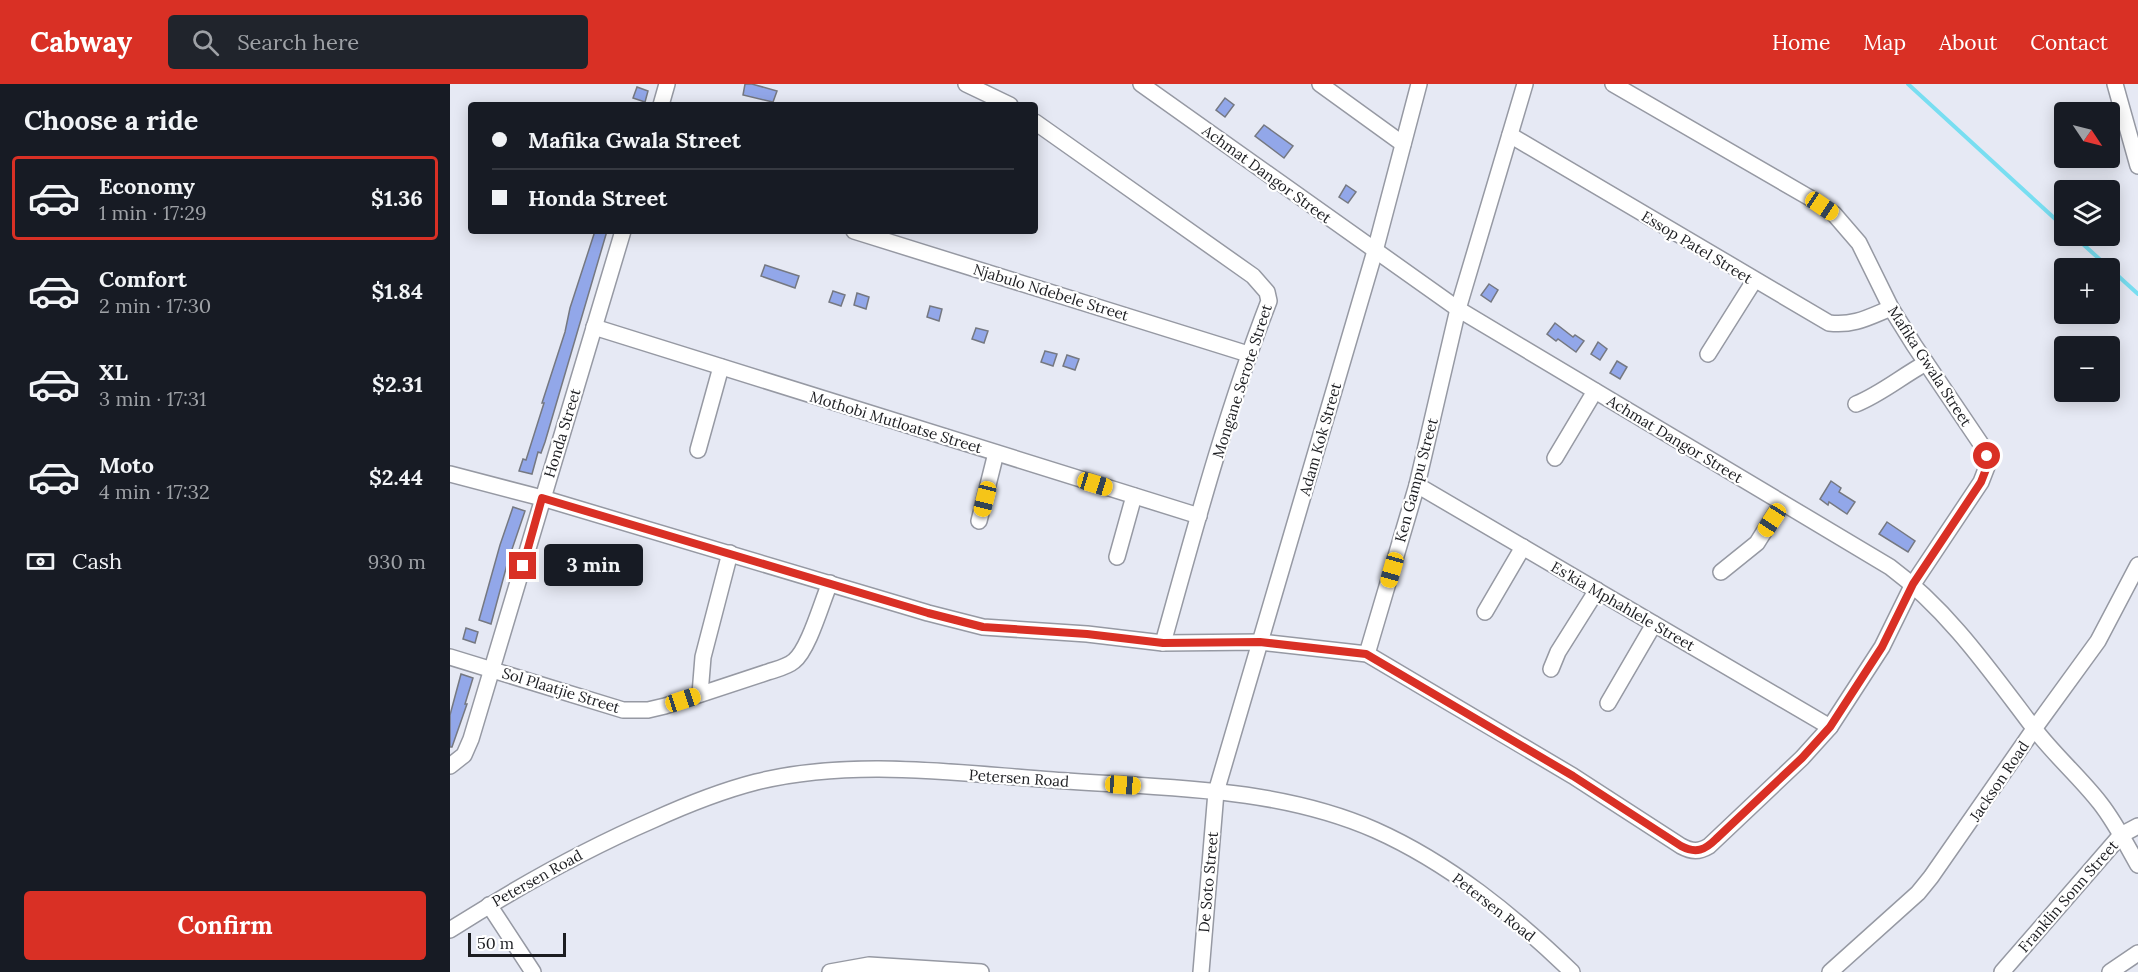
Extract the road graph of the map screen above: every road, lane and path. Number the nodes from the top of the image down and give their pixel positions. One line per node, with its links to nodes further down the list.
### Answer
1 (667, 84): 9 (street)
2 (966, 84): 10 (street)
3 (1141, 84): 17 (street, Achmat Dangor Street)
4 (1320, 84): 13 (street)
5 (1419, 84): 13 (street, Adam Kok Street)
6 (1525, 84): 12 (street, Ken Gampu Street)
7 (1613, 84): 19 (street, Mafika Gwala Street)
8 (2115, 84): 14 (street)
9 (662, 102)
10 (1004, 102)
11 (1038, 124): 22 (street, Mongane Serote Street)
12 (1510, 135): 18 (street, Essop Patel Street); 20 (street, Ken Gampu Street)
13 (1403, 144): 17 (street, Adam Kok Street)
14 (2138, 166)
15 (622, 234): 21 (street, Honda Street)
16 (864, 234): 22 (street, Njabulo Ndebele Street)
17 (1375, 251): 20 (street, Achmat Dangor Street); 48 (street, Adam Kok Street)
18 (1754, 281): 19 (street, Essop Patel Street); 23 (street)
19 (1891, 308): 24 (street, Mafika Gwala Street)
20 (1458, 309): 26 (street, Achmat Dangor Street); 32 (street, Ken Gampu Street)
21 (594, 327): 25 (street, Mothobi Mutloatse Street); 34 (street, Honda Street)
22 (1248, 354): 36 (street, Mongane Serote Street)
23 (1708, 354)
24 (1926, 363): 27 (street); 44 (street, Mafika Gwala Street)
25 (722, 367): 28 (street); 29 (street, Mothobi Mutloatse Street)
26 (1595, 391): 30 (street); 35 (street, Achmat Dangor Street)
27 (1856, 404)
28 (698, 450)
29 (996, 453): 33 (street, Mothobi Mutloatse Street); 37 (street)
30 (1555, 458)
31 (450, 474): 34 (street)
32 (1417, 485): 38 (street, Es'kia Mphahlele Street); 50 (street, Ken Gampu Street)
33 (1134, 496): 36 (street, Mothobi Mutloatse Street); 40 (street)
34 (542, 498): 39 (street); 52 (street, Honda Street)
35 (1782, 503): 42 (street); 44 (street, Achmat Dangor Street)
36 (1198, 516): 49 (street, Mongane Serote Street)
37 (979, 521)
38 (1523, 547): 45 (street, Es'kia Mphahlele Street); 46 (street)
39 (730, 554): 43 (street); 54 (street)
40 (1117, 557)
41 (2138, 565): 57 (street, Jackson Road)
42 (1721, 572)
43 (830, 583): 49 (street); 54 (street, Sol Plaatjie Street)
44 (1913, 584): 56 (street); 57 (street, Achmat Dangor Street)
45 (1597, 590): 47 (street, Es'kia Mphahlele Street); 53 (street)
46 (1485, 612)
47 (1654, 624): 55 (street); 56 (street, Es'kia Mphahlele Street)
48 (1260, 642): 49 (street); 50 (street); 59 (street, Adam Kok Street)
49 (1163, 643)
50 (1366, 654): 56 (street)
51 (450, 657): 52 (street, Sol Plaatjie Street)
52 (492, 669): 54 (street, Sol Plaatjie Street); 58 (street, Honda Street)
53 (1551, 669)
54 (700, 694)
55 (1608, 703)
56 (1830, 727)
57 (2034, 729): 61 (street, Achmat Dangor Street); 71 (street, Jackson Road)
58 (450, 766)
59 (1216, 792): 63 (street, Petersen Road); 69 (street, De Soto Street); 70 (street, Petersen Road)
60 (2138, 826): 61 (street, Franklin Sonn Street)
61 (2121, 835): 62 (street, Achmat Dangor Street); 72 (street, Franklin Sonn Street)
62 (2138, 865)
63 (489, 905): 64 (street, Petersen Road); 66 (street)
64 (450, 930)
65 (2138, 953): 73 (street)
66 (533, 972)
67 (830, 972): 68 (street)
68 (981, 972)
69 (1201, 972)
70 (1572, 972)
71 (1830, 972)
72 (2002, 972)
73 (2110, 972)

